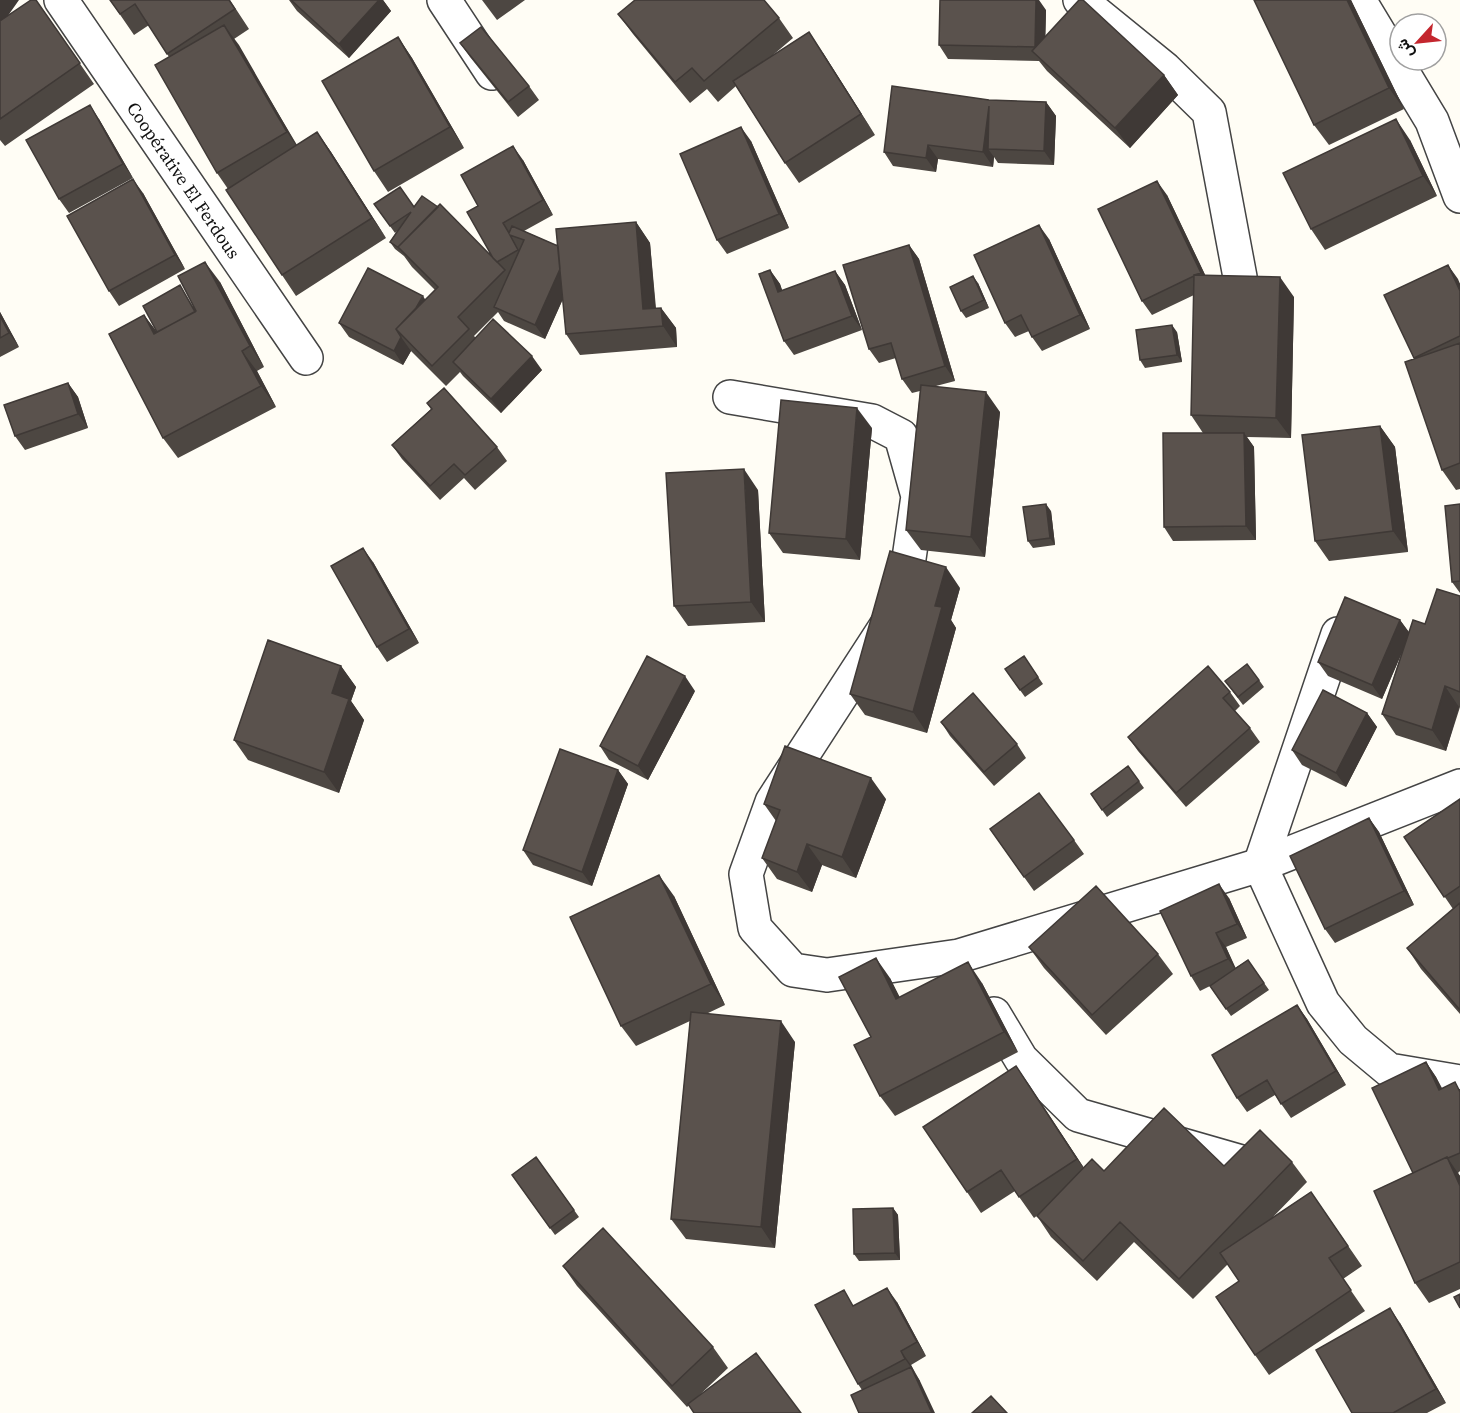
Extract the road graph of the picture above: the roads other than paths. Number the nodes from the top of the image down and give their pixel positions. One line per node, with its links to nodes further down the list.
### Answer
1 (61, 0): 8 (street, Coopérative El Ferdous)
2 (444, 0): 5 (street)
3 (1080, 0): 7 (street)
4 (1359, 0): 6 (street)
5 (499, 85)
6 (1460, 196)
7 (1240, 277)
8 (306, 358)
9 (730, 397): 13 (street)
10 (1338, 634): 12 (street)
11 (1460, 786): 12 (street)
12 (1260, 865): 13 (street); 14 (street)
13 (959, 956): 15 (street)
14 (1460, 1082)
15 (1304, 1182)

